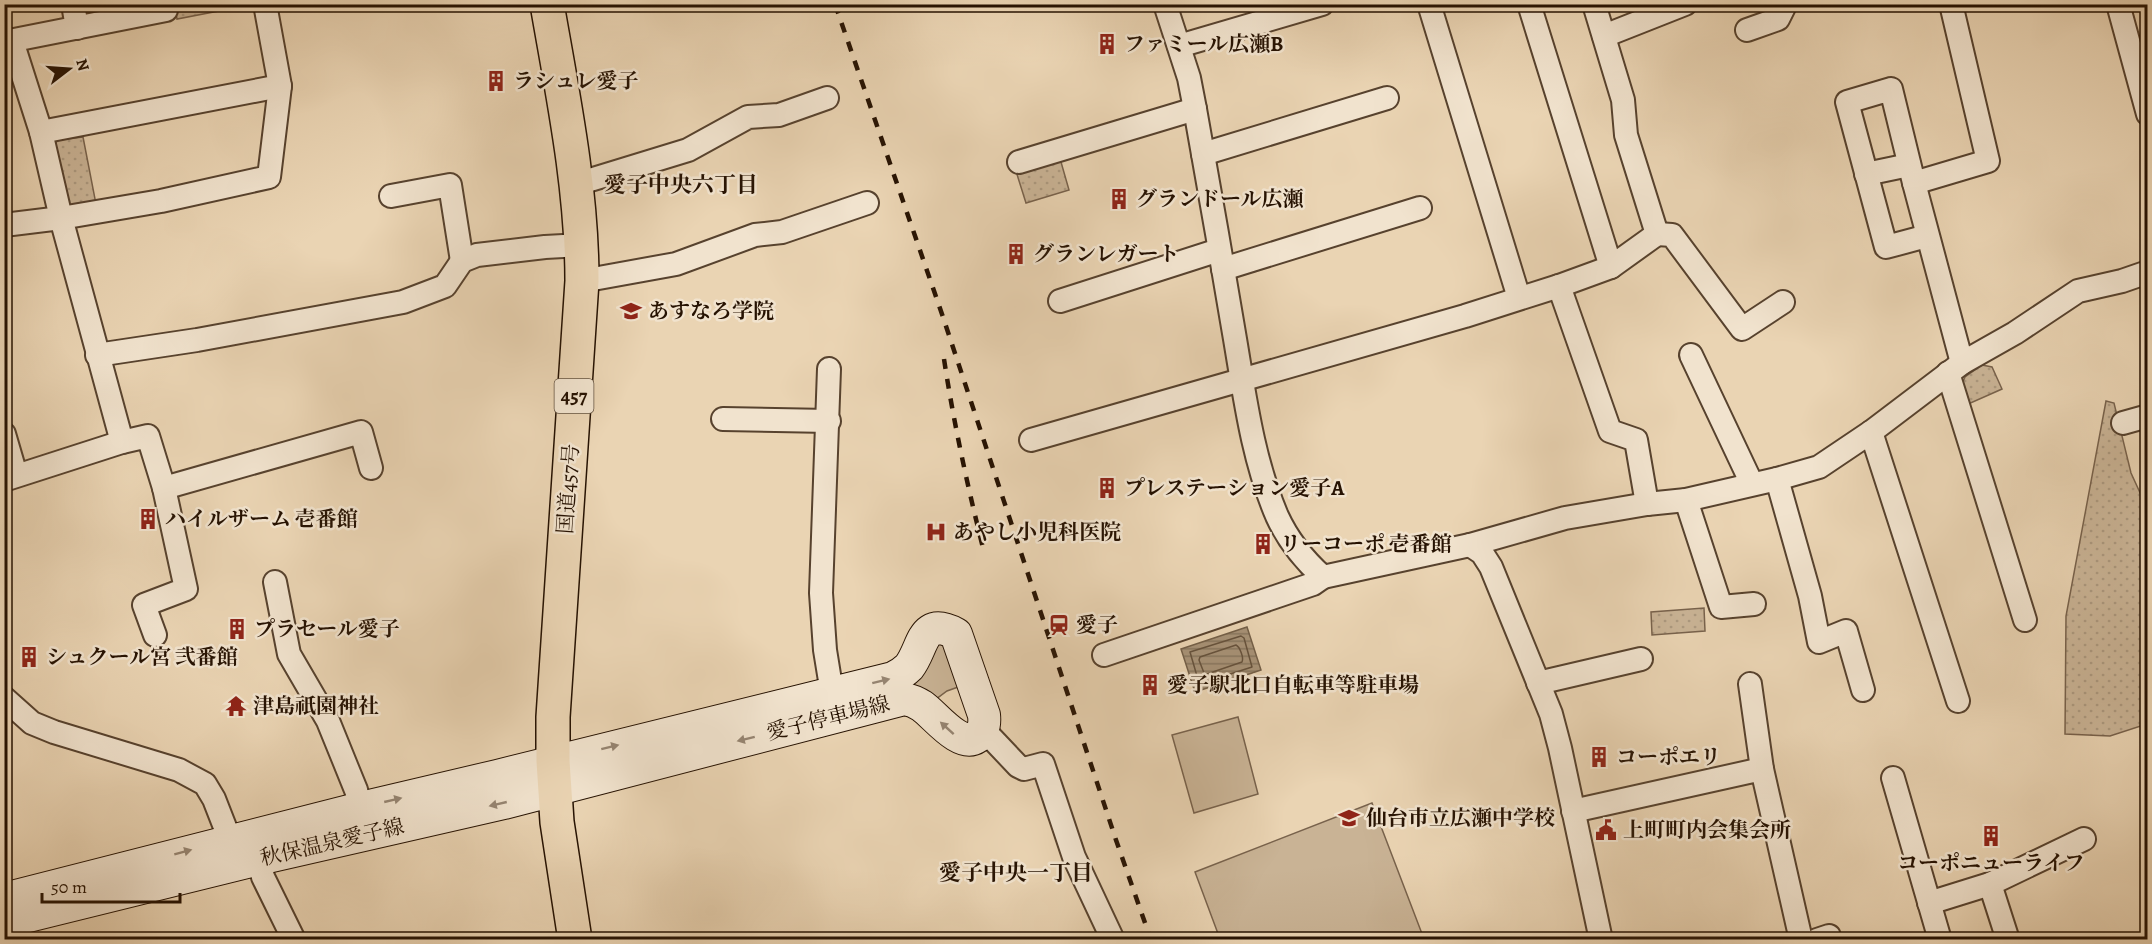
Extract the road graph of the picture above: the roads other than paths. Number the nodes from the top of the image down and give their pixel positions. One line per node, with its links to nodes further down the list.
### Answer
1 (73, 4): 14 (street)
2 (165, 4): 14 (street)
3 (265, 4): 20 (street)
4 (547, 4): 30 (highway, 国道457号 / 457)
5 (1165, 4): 19 (street)
6 (1322, 4): 19 (street)
7 (1429, 4): 45 (street)
8 (1529, 4): 41 (street)
9 (1594, 4): 16 (street)
10 (1685, 4): 16 (street)
11 (1783, 4): 15 (street)
12 (1950, 4): 29 (street)
13 (2118, 4): 18 (street)
14 (77, 28): 17 (street)
15 (1747, 30)
16 (1604, 36): 36 (street)
17 (8, 42): 25 (street)
18 (2138, 42): 24 (street)
19 (1179, 46): 23 (street)
20 (280, 86): 25 (street); 34 (street)
21 (827, 98): 30 (street)
22 (1387, 99): 26 (street)
23 (1195, 109): 26 (street); 27 (street)
24 (2148, 114)
25 (41, 132): 34 (street)
26 (1203, 154): 39 (street)
27 (1019, 162)
28 (1866, 174): 29 (street); 29 (street); 37 (street)
29 (1912, 174): 37 (street)
30 (577, 184): 38 (highway, 国道457号 / 457)
31 (391, 196): 40 (street)
32 (867, 203): 43 (street)
33 (1420, 208): 39 (street)
34 (61, 218): 35 (street); 48 (street)
35 (4, 225)
36 (1657, 234): 41 (street); 47 (street)
37 (1927, 236): 50 (street)
38 (582, 245): 40 (street); 43 (highway, 国道457号 / 457)
39 (1221, 259): 46 (street); 52 (street)
40 (462, 261): 48 (street)
41 (1611, 267): 44 (street)
42 (2148, 272): 50 (street)
43 (582, 281): 84 (highway, 国道457号 / 457)
44 (1559, 286): 45 (street); 67 (street)
45 (1519, 298): 52 (street)
46 (1060, 301)
47 (1783, 302)
48 (97, 355): 60 (street)
49 (1691, 355): 64 (street)
50 (1955, 368): 57 (street); 72 (street)
51 (829, 369): 55 (street)
52 (1242, 380): 59 (street); 69 (street)
53 (2148, 416): 56 (street)
54 (723, 419): 55 (street)
55 (829, 421): 79 (street)
56 (2123, 423)
57 (1871, 432): 63 (street); 81 (street)
58 (4, 434): 62 (street)
59 (1031, 440)
60 (122, 442): 62 (street); 65 (street)
61 (371, 468): 65 (street)
62 (10, 478)
63 (1777, 479): 64 (street); 78 (street)
64 (1752, 484): 66 (street)
65 (164, 488): 73 (street)
66 (1686, 500): 67 (street); 71 (street)
67 (1647, 504): 68 (street)
68 (1470, 545): 69 (street); 76 (street)
69 (1323, 577): 74 (street)
70 (275, 582): 86 (street)
71 (1754, 604)
72 (2025, 620)
73 (155, 636)
74 (1104, 655)
75 (1641, 659): 76 (street)
76 (1538, 683): 87 (street)
77 (1750, 684): 83 (street)
78 (1863, 690)
79 (832, 693): 82 (main road, 愛子停車場線, one-way to 82); 84 (main road, 愛子停車場線, one-way to 79)
80 (4, 698): 89 (street)
81 (1958, 701)
82 (983, 729): 84 (main road, 愛子停車場線, one-way to 84); 97 (street)
83 (1762, 769): 87 (street); 99 (street)
84 (554, 775): 86 (main road, 秋保温泉愛子線, one-way to 84); 90 (main road, 秋保温泉愛子線, one-way to 90); 96 (highway, 国道457号 / 457)
85 (1893, 778): 93 (street)
86 (361, 807): 89 (main road, 秋保温泉愛子線)
87 (1573, 811): 98 (street)
88 (2085, 839): 91 (street)
89 (230, 840): 92 (main road, 秋保温泉愛子線, one-way to 89)
90 (259, 858): 94 (main road, 秋保温泉愛子線); 95 (street)
91 (1990, 884): 93 (street); 103 (street)
92 (4, 899)
93 (1929, 903): 102 (street)
94 (4, 922)
95 (294, 939)
96 (572, 939)
97 (1113, 939)
98 (1601, 939)
99 (1801, 939)
100 (1817, 939): 101 (street)
101 (1830, 939)
102 (1940, 939)
103 (2008, 939)

